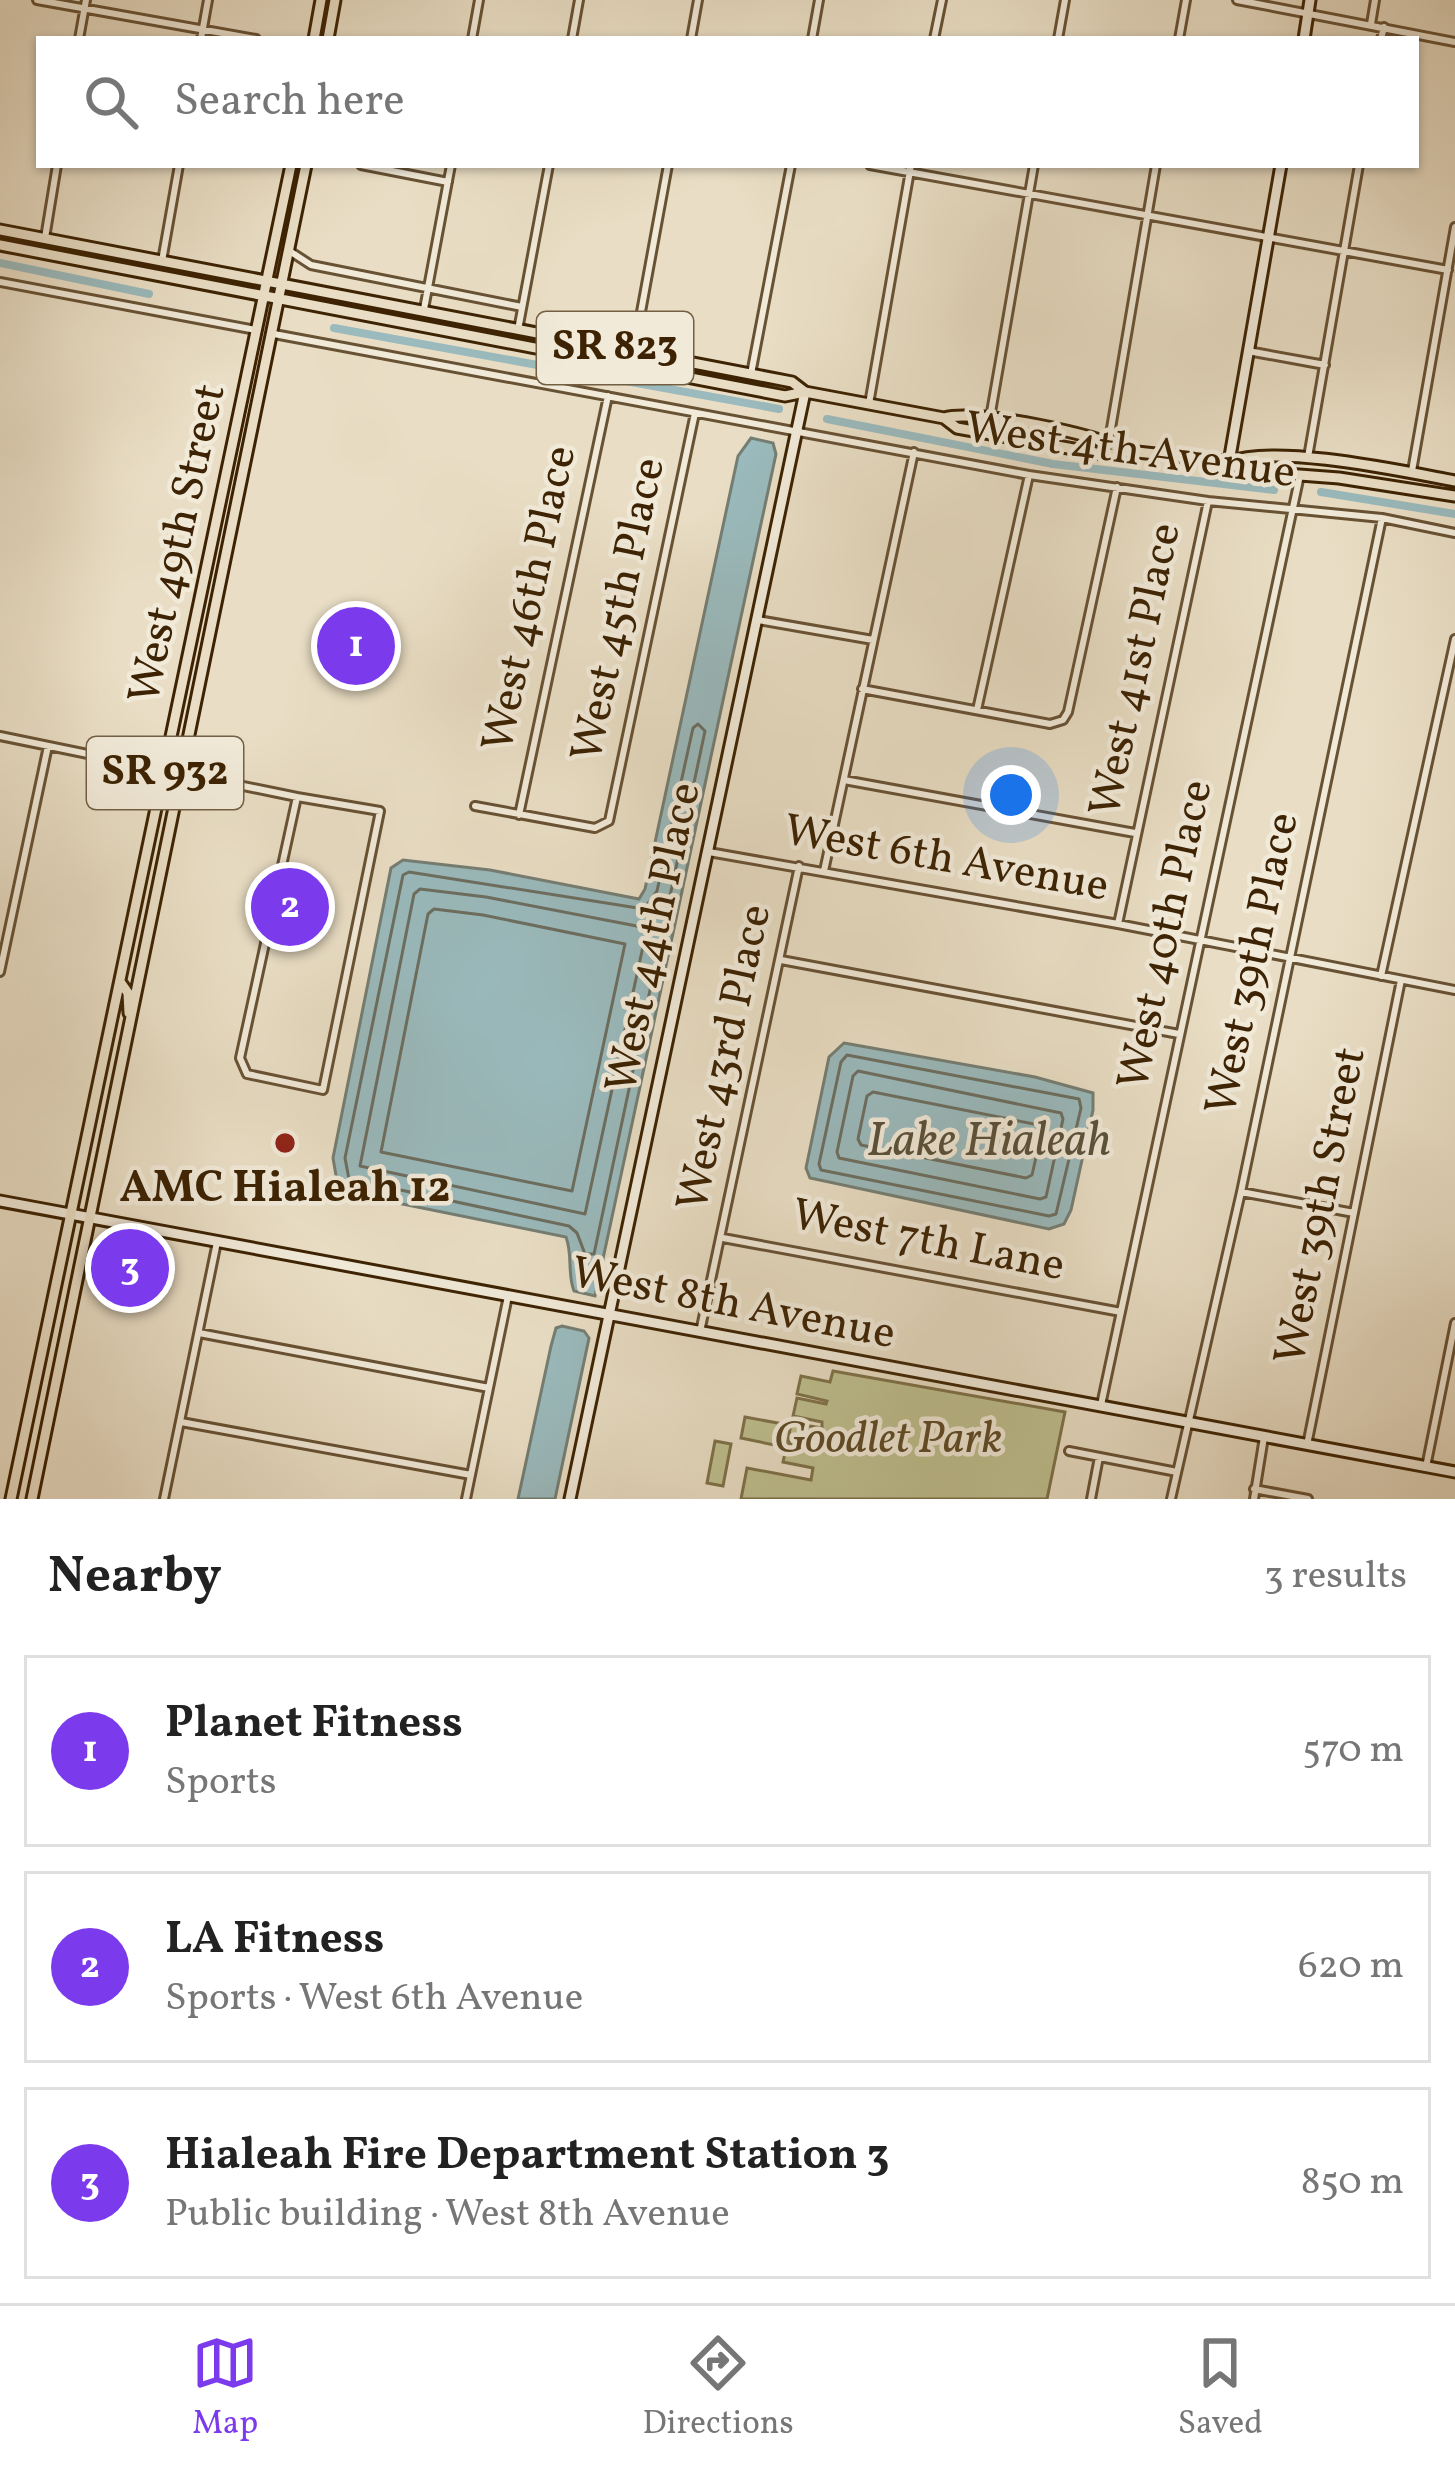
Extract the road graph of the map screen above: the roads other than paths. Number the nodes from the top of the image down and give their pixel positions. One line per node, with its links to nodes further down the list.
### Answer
1 (37, 0): 15 (street)
2 (208, 0): 19 (street)
3 (321, 0): 23 (main road)
4 (335, 0): 24 (main road)
5 (477, 0): 25 (street)
6 (579, 0): 26 (street)
7 (698, 0): 27 (street)
8 (819, 0): 28 (street)
9 (941, 0): 29 (street)
10 (1065, 0): 30 (street)
11 (1186, 0): 31 (street)
12 (1237, 0): 16 (street)
13 (1310, 0): 16 (street)
14 (1376, 0): 17 (street)
15 (85, 4): 19 (street); 20 (street)
16 (1308, 14): 17 (street); 32 (street)
17 (1371, 24): 18 (street)
18 (1384, 27): 33 (street); 34 (street)
19 (203, 29): 21 (street); 22 (street)
20 (80, 36)
21 (202, 36)
22 (240, 36)
23 (315, 36)
24 (327, 36)
25 (472, 36)
26 (573, 36)
27 (692, 36)
28 (813, 36)
29 (935, 36)
30 (1059, 36)
31 (1180, 36)
32 (1304, 36)
33 (1382, 36)
34 (1455, 42)
35 (56, 168): 55 (street)
36 (178, 168): 59 (street)
37 (290, 168): 61 (main road, West 49th Street / SR 932)
38 (305, 168): 57 (main road, West 49th Street / SR 932)
39 (376, 168): 49 (street)
40 (450, 168): 49 (street)
41 (548, 168): 67 (street)
42 (667, 168): 74 (street)
43 (790, 168): 77 (street)
44 (910, 168): 50 (street); 80 (street)
45 (1033, 168): 50 (street)
46 (1155, 168): 51 (street)
47 (1280, 168): 54 (street)
48 (1359, 168): 58 (street)
49 (448, 182): 64 (street)
50 (1029, 194): 51 (street); 83 (street)
51 (1147, 216): 54 (street); 85 (street)
52 (1455, 227): 60 (street)
53 (0, 230): 55 (main road, SR 823)
54 (1268, 238): 58 (street); 73 (street)
55 (44, 240): 56 (main road); 59 (main road, SR 823)
56 (0, 243): 65 (main road, SR 823)
57 (291, 252): 63 (main road, West 49th Street / SR 932); 64 (street)
58 (1345, 253): 60 (street); 76 (street)
59 (162, 261): 61 (main road, SR 823)
60 (1448, 270): 90 (street)
61 (270, 280): 63 (main road, West 4th Avenue / SR 823); 65 (main road, West 49th Street / SR 932)
62 (0, 282): 70 (street)
63 (285, 283): 66 (main road, West 49th Street / SR 932); 68 (main road, West 4th Avenue / SR 823)
64 (428, 287): 67 (street); 68 (street)
65 (265, 299): 66 (main road, West 4th Avenue / SR 823); 70 (main road, West 49th Street / SR 932)
66 (281, 302): 71 (main road, West 49th Street / SR 932); 72 (main road, West 4th Avenue / SR 823)
67 (522, 307): 69 (street)
68 (424, 309): 69 (main road, West 4th Avenue / SR 823)
69 (518, 330): 72 (main road); 74 (main road, West 4th Avenue / SR 823)
70 (258, 331): 107 (main road, West 49th Street / SR 932)
71 (274, 334): 79 (street, West 4th Avenue); 108 (main road, West 49th Street / SR 932)
72 (495, 342): 75 (main road, West 4th Avenue / SR 823)
73 (1248, 351): 76 (street); 89 (street)
74 (633, 352): 75 (main road); 77 (main road, West 4th Avenue / SR 823)
75 (612, 363): 78 (main road, West 4th Avenue / SR 823)
76 (1325, 365): 88 (street)
77 (751, 374): 78 (main road, West 4th Avenue / SR 823)
78 (805, 392): 80 (main road, West 4th Avenue / SR 823); 84 (street, West 44th Place)
79 (608, 396): 81 (street, West 4th Avenue); 112 (street, West 46th Place)
80 (869, 404): 82 (main road, West 4th Avenue / SR 823)
81 (695, 412): 84 (street, West 4th Avenue); 112 (street, West 45th Place)
82 (944, 418): 83 (main road, West 4th Avenue / SR 823); 86 (main road, West 4th Avenue / SR 823)
83 (990, 418): 85 (main road, West 4th Avenue / SR 823)
84 (797, 430): 87 (street, West 4th Avenue); 100 (street, West 44th Place)
85 (1109, 440): 86 (main road, West 4th Avenue / SR 823)
86 (1128, 451): 89 (main road, West 4th Avenue / SR 823)
87 (914, 452): 91 (street, West 4th Avenue); 101 (street, West 43rd Place)
88 (1308, 460): 89 (main road, West 4th Avenue / SR 823); 90 (main road, West 4th Avenue / SR 823)
89 (1229, 462): 92 (main road, West 4th Avenue / SR 823)
90 (1412, 472): 93 (main road, West 4th Avenue / SR 823)
91 (1029, 475): 94 (street, West 4th Avenue); 104 (street)
92 (1300, 475): 95 (main road, West 4th Avenue / SR 823); 97 (street, West 40th Place)
93 (1455, 481)
94 (1117, 488): 96 (street, West 4th Avenue); 104 (street)
95 (1455, 496)
96 (1208, 501): 97 (street, West 4th Avenue); 113 (street, West 41st Place)
97 (1294, 509): 98 (street, West 4th Avenue); 119 (street, West 40th Place)
98 (1382, 518): 99 (street, West 4th Avenue); 120 (street, West 39th Place)
99 (1455, 533)
100 (757, 620): 101 (street); 114 (street, West 44th Place)
101 (873, 640): 103 (street, West 43rd Place)
102 (1454, 641): 123 (street)
103 (862, 689): 104 (street); 109 (street, West 43rd Place)
104 (977, 710)
105 (0, 736): 106 (street)
106 (48, 746): 107 (street); 122 (street)
107 (166, 770): 108 (street); 118 (main road, West 49th Street / SR 932)
108 (183, 774): 110 (street); 126 (main road, West 49th Street / SR 932)
109 (844, 780): 113 (street); 116 (street, West 43rd Place)
110 (297, 796): 110 (street)
111 (475, 806): 112 (street)
112 (519, 815)
113 (1136, 833): 117 (street, West 41st Place)
114 (707, 851): 115 (street, West 6th Avenue); 140 (street, West 44th Place)
115 (799, 866): 116 (street, West 6th Avenue); 121 (street, West 43rd Place)
116 (824, 872): 117 (street, West 6th Avenue)
117 (1118, 924): 119 (street, West 6th Avenue)
118 (131, 932): 125 (main road, West 49th Street / SR 932); 126 (main road)
119 (1199, 942): 120 (street, West 6th Avenue); 128 (street, West 40th Place)
120 (1288, 958): 123 (street, West 6th Avenue); 130 (street, West 39th Place)
121 (782, 960): 128 (street); 135 (street, West 43rd Place)
122 (0, 972)
123 (1381, 976): 124 (street, West 6th Avenue)
124 (1401, 980): 127 (street, West 6th Avenue); 132 (street, West 39th Street)
125 (121, 983): 129 (main road); 133 (main road, West 49th Street / SR 932)
126 (139, 987): 129 (main road, West 49th Street / SR 932)
127 (1455, 990)
128 (1179, 1034): 139 (street, West 40th Place)
129 (128, 1037): 134 (main road, West 49th Street / SR 932)
130 (1240, 1192): 132 (street); 150 (street, West 39th Place)
131 (0, 1201): 133 (street, West 8th Avenue)
132 (1354, 1213): 152 (street, West 39th Street)
133 (72, 1215): 134 (street, West 8th Avenue); 137 (main road, West 49th Street / SR 932)
134 (90, 1219): 136 (street, West 8th Avenue); 144 (main road, West 49th Street / SR 932)
135 (722, 1238): 139 (street, West 7th Lane); 143 (street, West 43rd Place)
136 (217, 1242): 138 (street, West 8th Avenue); 142 (street)
137 (55, 1293): 144 (main road); 159 (main road, West 49th Street / SR 932)
138 (508, 1296): 140 (street, West 8th Avenue); 147 (street)
139 (1121, 1312): 148 (street, West 40th Place)
140 (609, 1316): 143 (street, West 8th Avenue); 165 (street, West 44th Place)
141 (1455, 1323): 145 (street)
142 (199, 1333): 147 (street); 149 (street)
143 (700, 1333): 148 (street, West 8th Avenue)
144 (62, 1354): 161 (main road, West 49th Street / SR 932)
145 (1445, 1372): 146 (street); 155 (street)
146 (1455, 1374)
147 (489, 1388): 158 (street)
148 (1100, 1408): 150 (street, West 8th Avenue)
149 (181, 1422): 158 (street); 163 (street)
150 (1188, 1423): 151 (street, West 8th Avenue); 156 (street, West 39th Place)
151 (1264, 1437): 152 (street, West 8th Avenue); 160 (street)
152 (1307, 1445): 155 (street, West 8th Avenue)
153 (1069, 1451): 154 (street)
154 (1100, 1457): 156 (street); 166 (street)
155 (1426, 1467): 157 (street, West 8th Avenue)
156 (1177, 1472): 167 (street, West 39th Place)
157 (1455, 1472)
158 (471, 1475): 164 (street)
159 (14, 1484): 161 (main road); 162 (main road, West 49th Street / SR 932)
160 (1254, 1489): 168 (street); 169 (street)
161 (33, 1494)
162 (11, 1499)
163 (164, 1499)
164 (466, 1499)
165 (570, 1499)
166 (1091, 1499)
167 (1171, 1499)
168 (1254, 1499)
169 (1308, 1499)

